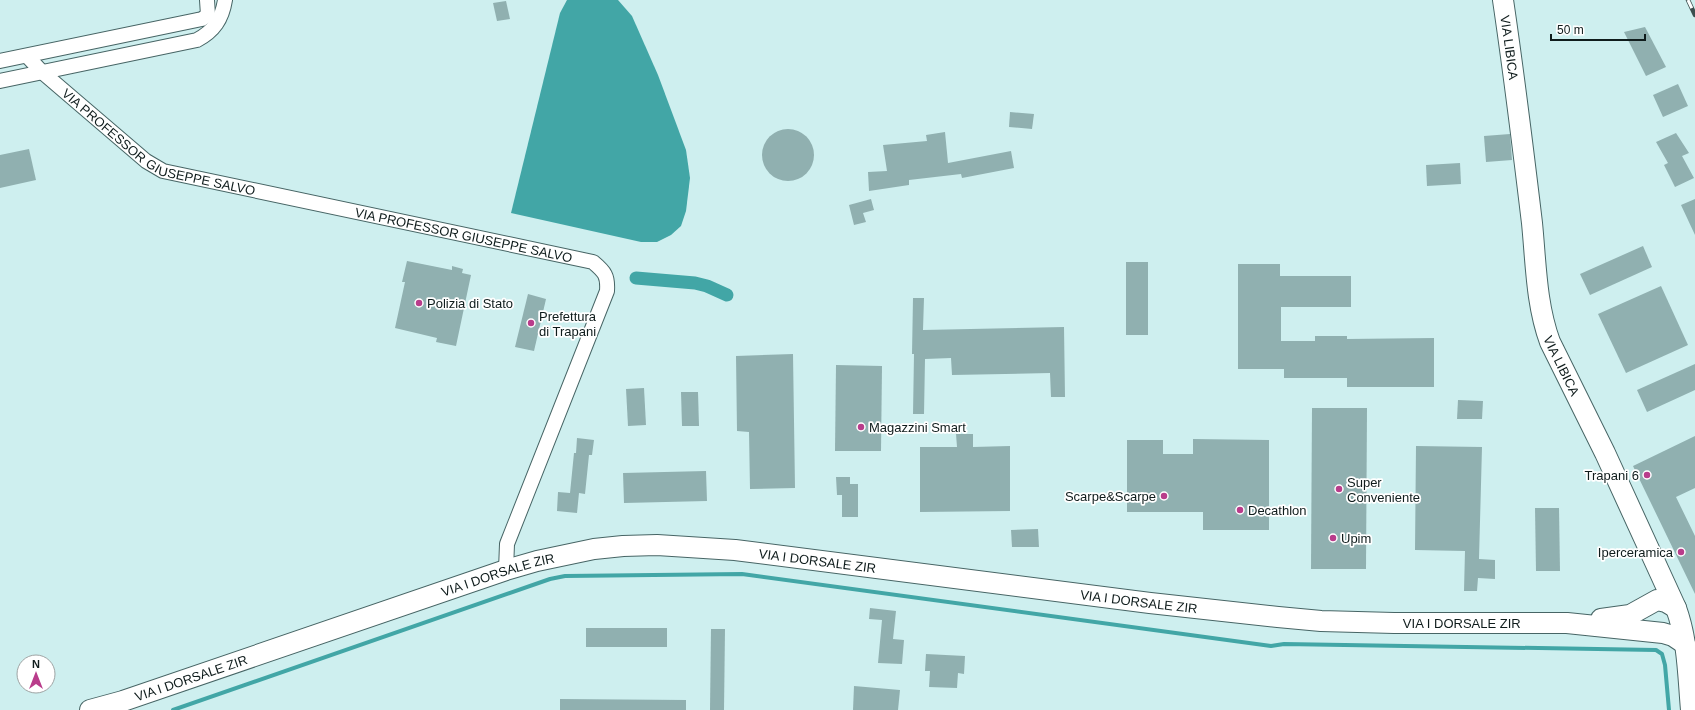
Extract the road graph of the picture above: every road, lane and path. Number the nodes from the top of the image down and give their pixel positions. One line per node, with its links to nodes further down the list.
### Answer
1 (207, 0): 4 (street)
2 (225, 0): 6 (street)
3 (1504, 0): 10 (main road, VIA LIBICA)
4 (103, 40): 5 (street); 6 (street)
5 (27, 56): 7 (street); 8 (street, VIA PROFESSOR GIUSEPPE SALVO)
6 (107, 59): 8 (street)
7 (2, 61): 9 (street)
8 (42, 72): 9 (street); 11 (street, VIA PROFESSOR GIUSEPPE SALVO)
9 (4, 80)
10 (1655, 560): 12 (main road, VIA LIBICA); 13 (main road)
11 (506, 570): 13 (main road, VIA I DORSALE ZIR); 15 (main road, VIA I DORSALE ZIR)
12 (1676, 608): 13 (main road, VIA I DORSALE ZIR); 14 (main road, VIA LIBICA)
13 (1618, 622): 14 (main road, VIA I DORSALE ZIR)
14 (1685, 644): 16 (main road, VIA LIBICA)
15 (90, 710)
16 (1691, 710)

